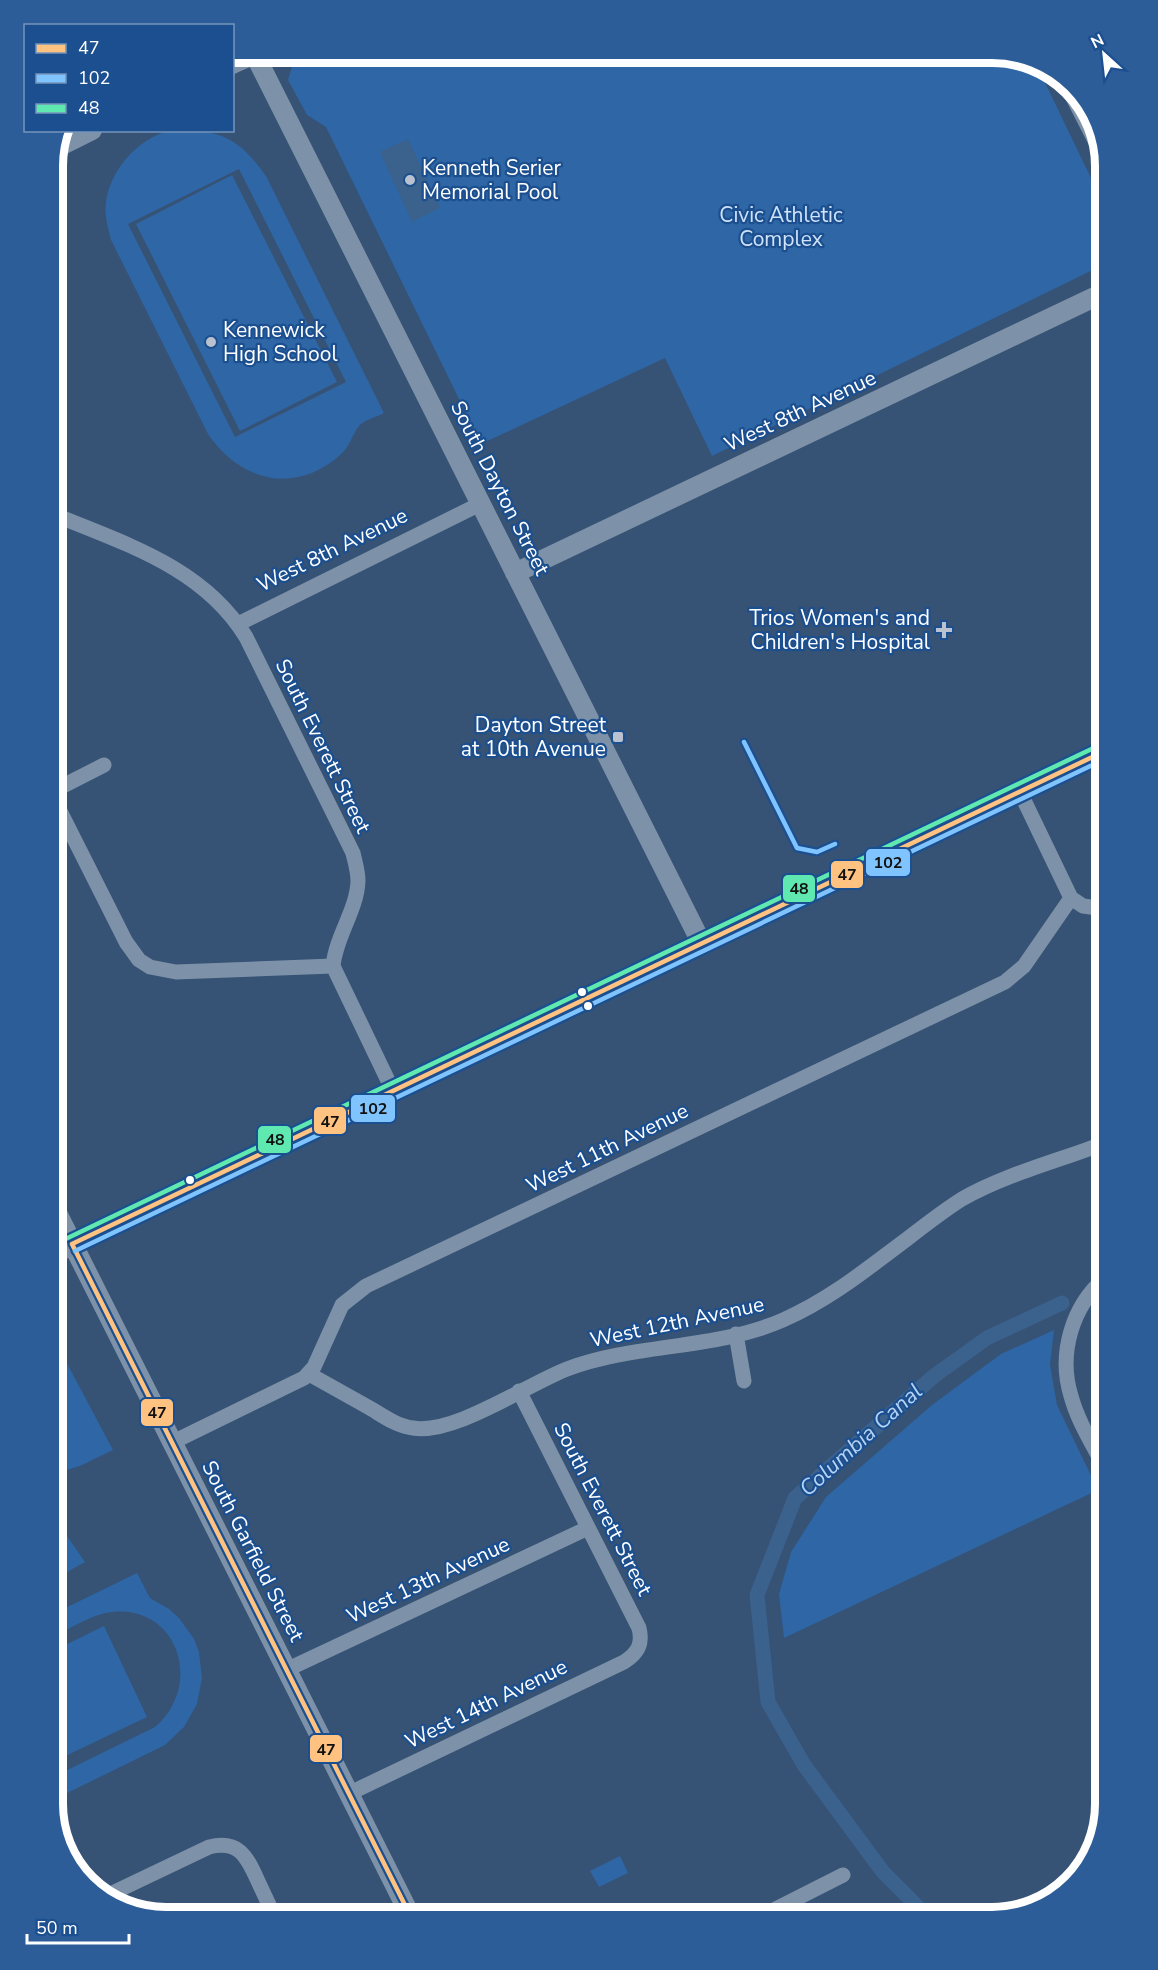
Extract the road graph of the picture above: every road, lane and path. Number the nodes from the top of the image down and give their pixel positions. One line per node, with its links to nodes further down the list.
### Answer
1 (260, 63): 5 (street, South Dayton Street)
2 (88, 132): 3 (street)
3 (66, 143)
4 (1095, 297): 7 (street, West 8th Avenue)
5 (480, 504): 7 (street, South Dayton Street); 8 (street, West 8th Avenue)
6 (63, 518): 8 (street, South Everett Street)
7 (515, 573): 16 (street, South Dayton Street)
8 (238, 624): 17 (street, South Everett Street)
9 (1095, 757): 12 (main road)
10 (104, 765): 11 (street)
11 (63, 786)
12 (1020, 792): 14 (street); 16 (main road)
13 (63, 817): 17 (street)
14 (1071, 898): 15 (street); 24 (street, West 11th Avenue)
15 (1095, 908)
16 (702, 944): 18 (main road)
17 (333, 966): 18 (street)
18 (393, 1091): 20 (main road)
19 (1095, 1147): 23 (street, West 12th Avenue)
20 (63, 1249)
21 (63, 1251): 27 (street, South Garfield Street)
22 (1095, 1287): 28 (street)
23 (735, 1334): 25 (street); 26 (street, West 12th Avenue)
24 (309, 1374): 26 (street, West 12th Avenue); 27 (street)
25 (744, 1381)
26 (519, 1391): 29 (street, South Everett Street)
27 (171, 1443): 31 (street, South Garfield Street)
28 (1095, 1447)
29 (588, 1528): 30 (street, South Everett Street); 31 (street, West 13th Avenue)
30 (639, 1648): 32 (street, West 14th Avenue)
31 (286, 1670): 32 (street, South Garfield Street)
32 (348, 1794): 36 (street, South Garfield Street)
33 (843, 1875): 37 (street)
34 (114, 1892): 35 (street)
35 (270, 1907)
36 (406, 1907)
37 (796, 1907)

